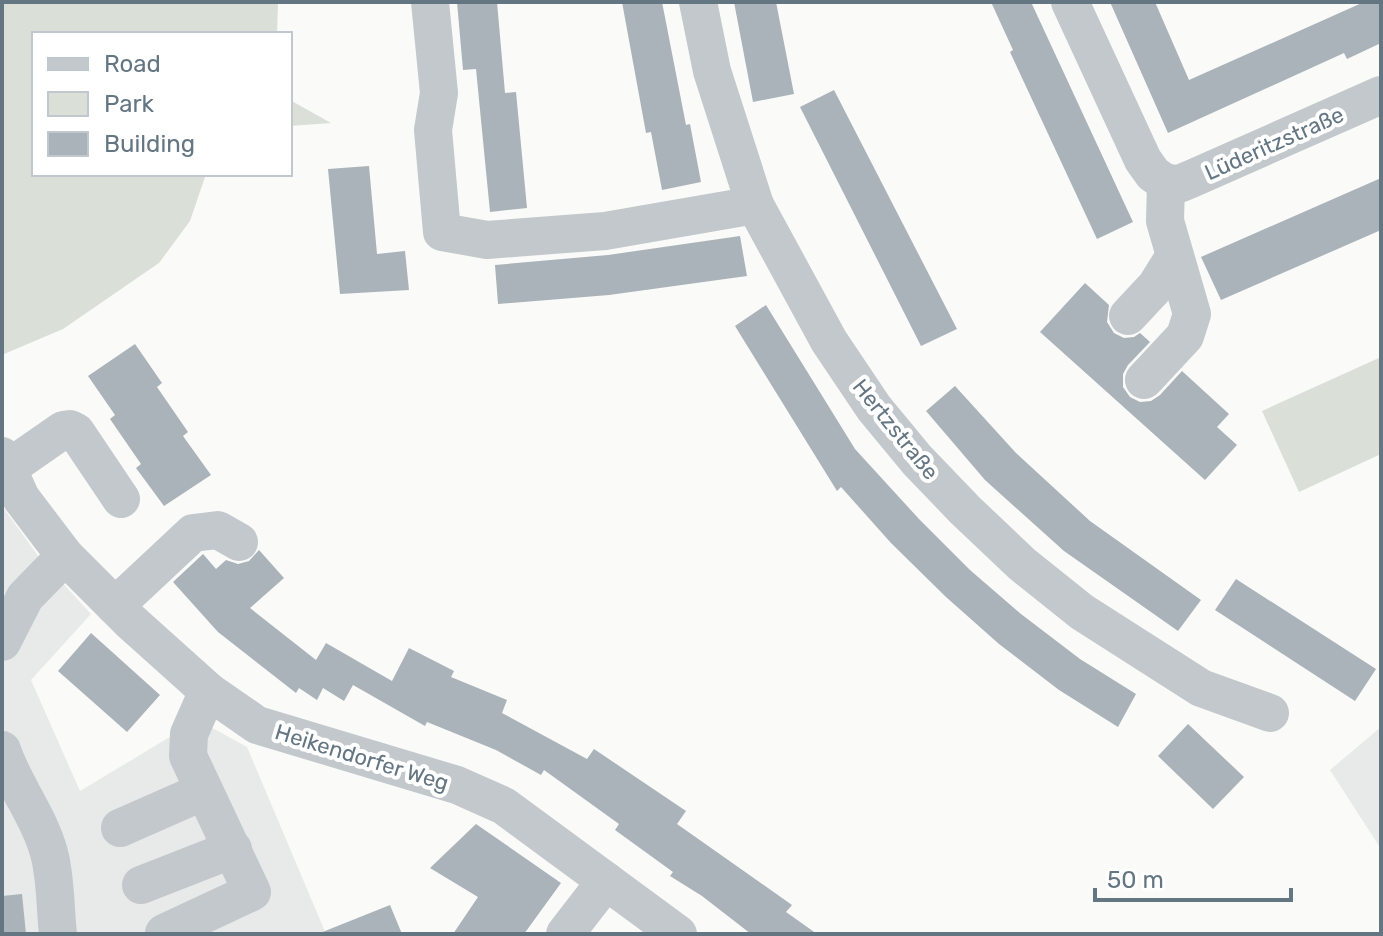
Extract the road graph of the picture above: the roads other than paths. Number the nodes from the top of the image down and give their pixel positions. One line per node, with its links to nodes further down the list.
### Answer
1 (430, 2): 6 (street)
2 (698, 2): 6 (street, Hertzstraße)
3 (1070, 2): 5 (street)
4 (1381, 95): 5 (street, Lüderitzstraße)
5 (1166, 183): 7 (street)
6 (755, 205): 17 (street, Hertzstraße)
7 (1174, 257): 8 (street); 9 (street)
8 (1128, 316)
9 (1144, 380)
10 (5, 462): 11 (street); 13 (street, Heikendorfer Weg)
11 (121, 499)
12 (239, 542): 14 (street)
13 (65, 556): 14 (street, Heikendorfer Weg); 15 (street)
14 (115, 606): 16 (street, Heikendorfer Weg)
15 (2, 642)
16 (208, 691): 19 (street); 22 (street, Heikendorfer Weg)
17 (1270, 713)
18 (2, 750): 25 (street)
19 (204, 791): 20 (street); 21 (street)
20 (120, 828)
21 (233, 849): 23 (street); 24 (street)
22 (606, 881): 26 (street); 27 (street, Heikendorfer Weg)
23 (141, 885)
24 (164, 933)
25 (58, 934)
26 (565, 934)
27 (678, 934)

